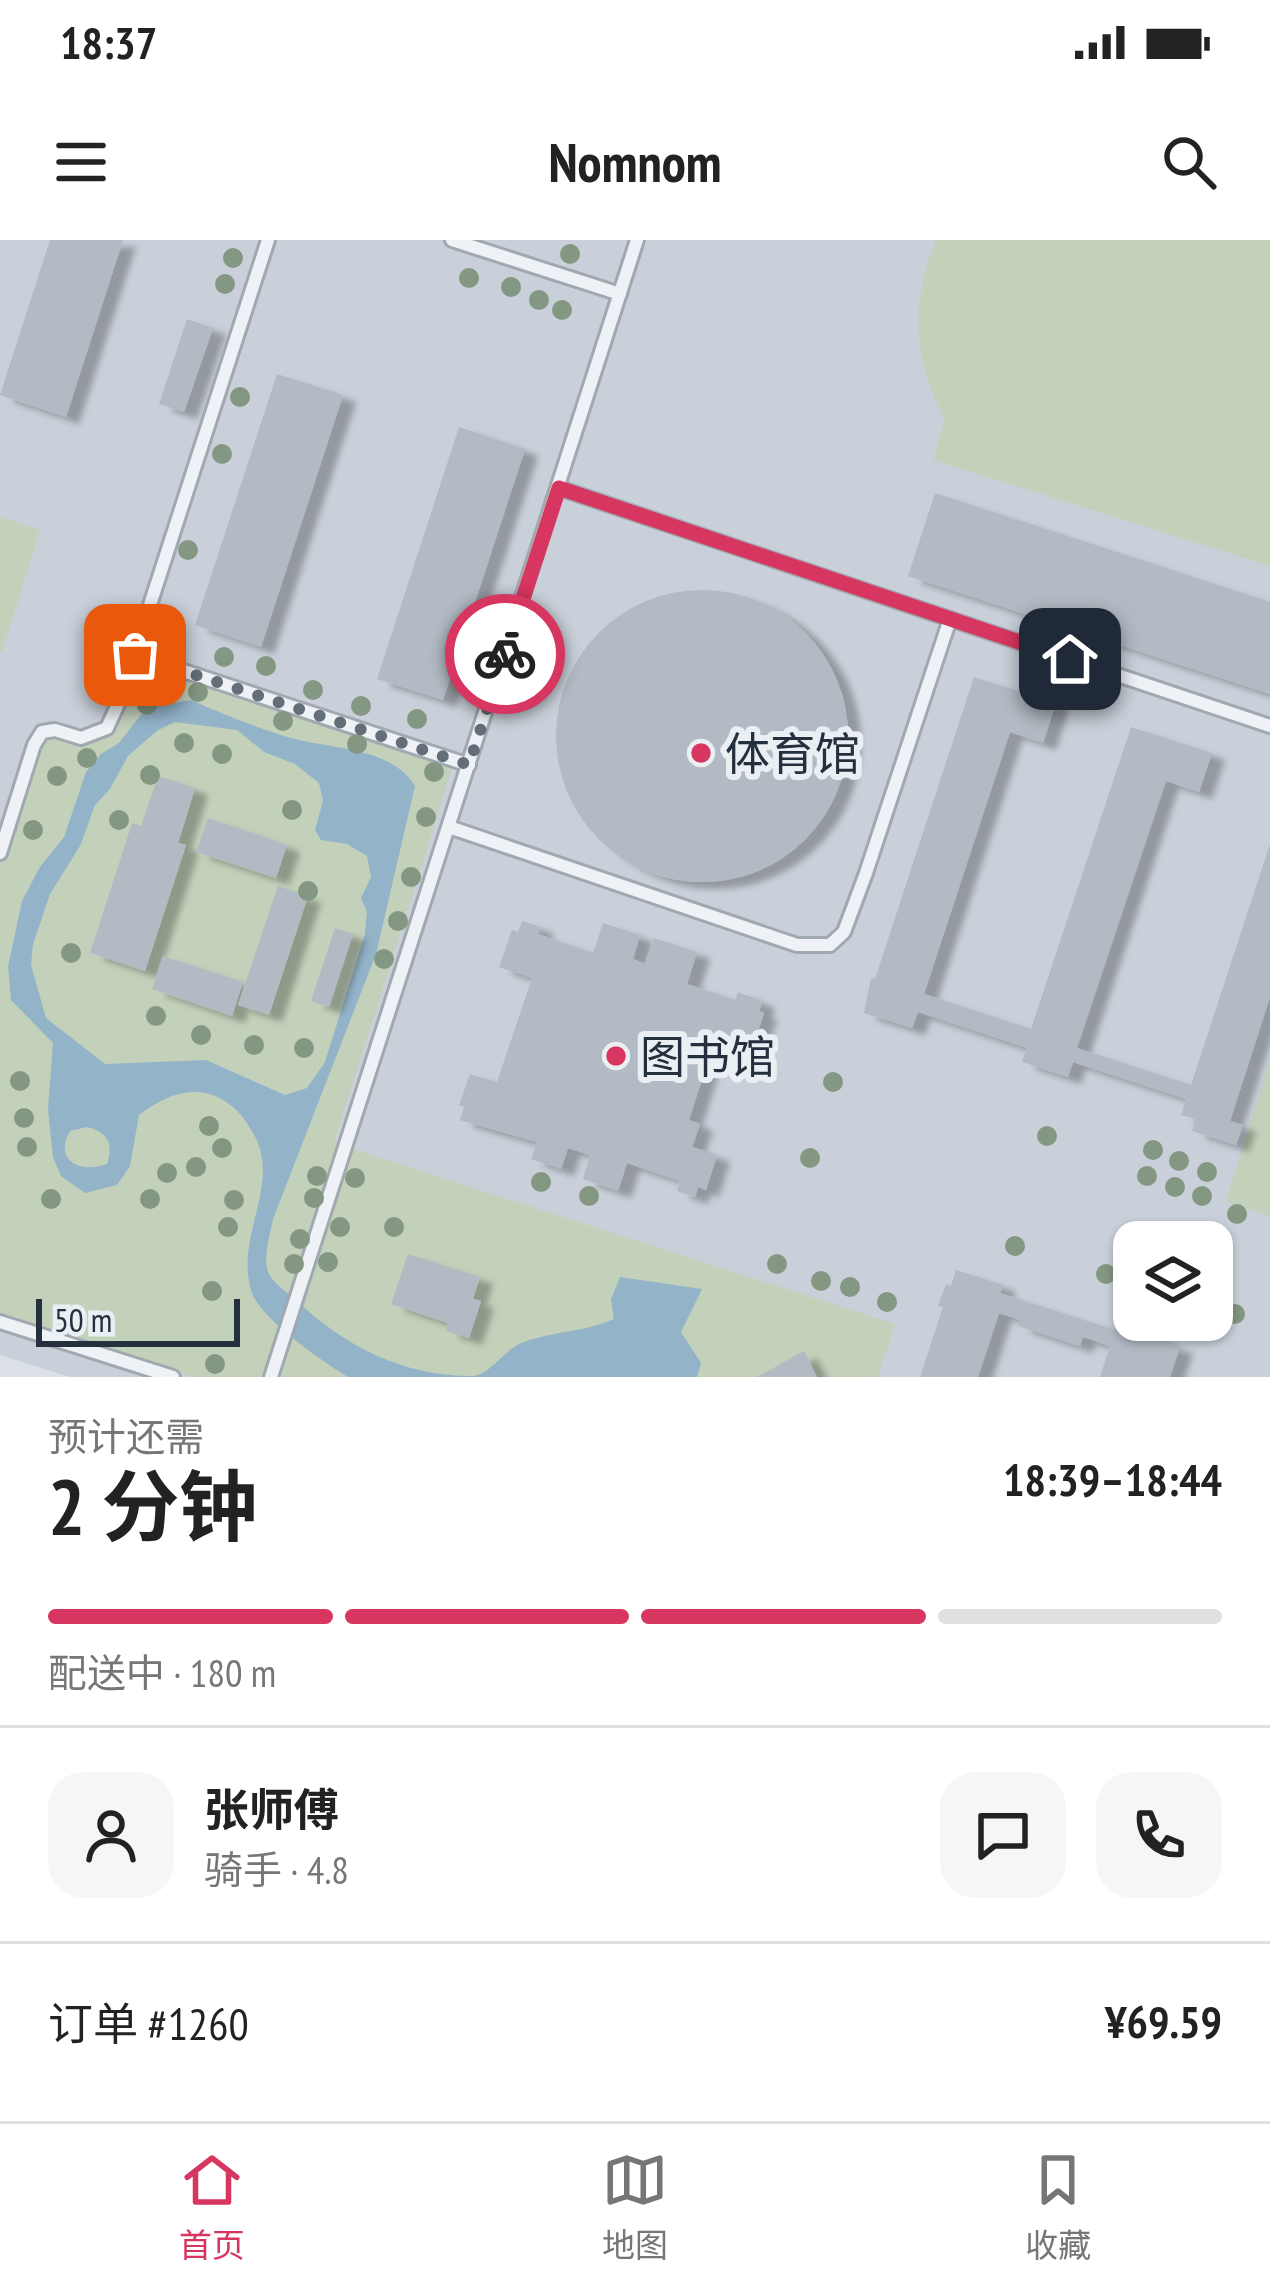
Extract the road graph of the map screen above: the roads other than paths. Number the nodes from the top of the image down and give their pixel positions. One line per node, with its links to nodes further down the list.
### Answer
1 (268, 240): 7 (lane)
2 (452, 240): 4 (lane)
3 (637, 240): 4 (lane)
4 (620, 294): 5 (lane)
5 (559, 488): 6 (lane); 9 (lane)
6 (950, 619): 8 (lane); 10 (lane)
7 (135, 655): 9 (lane); 11 (lane)
8 (1270, 726)
9 (469, 765): 10 (lane)
10 (449, 827): 14 (lane)
11 (0, 853)
12 (0, 1322): 13 (lane)
13 (173, 1377)
14 (271, 1377)

